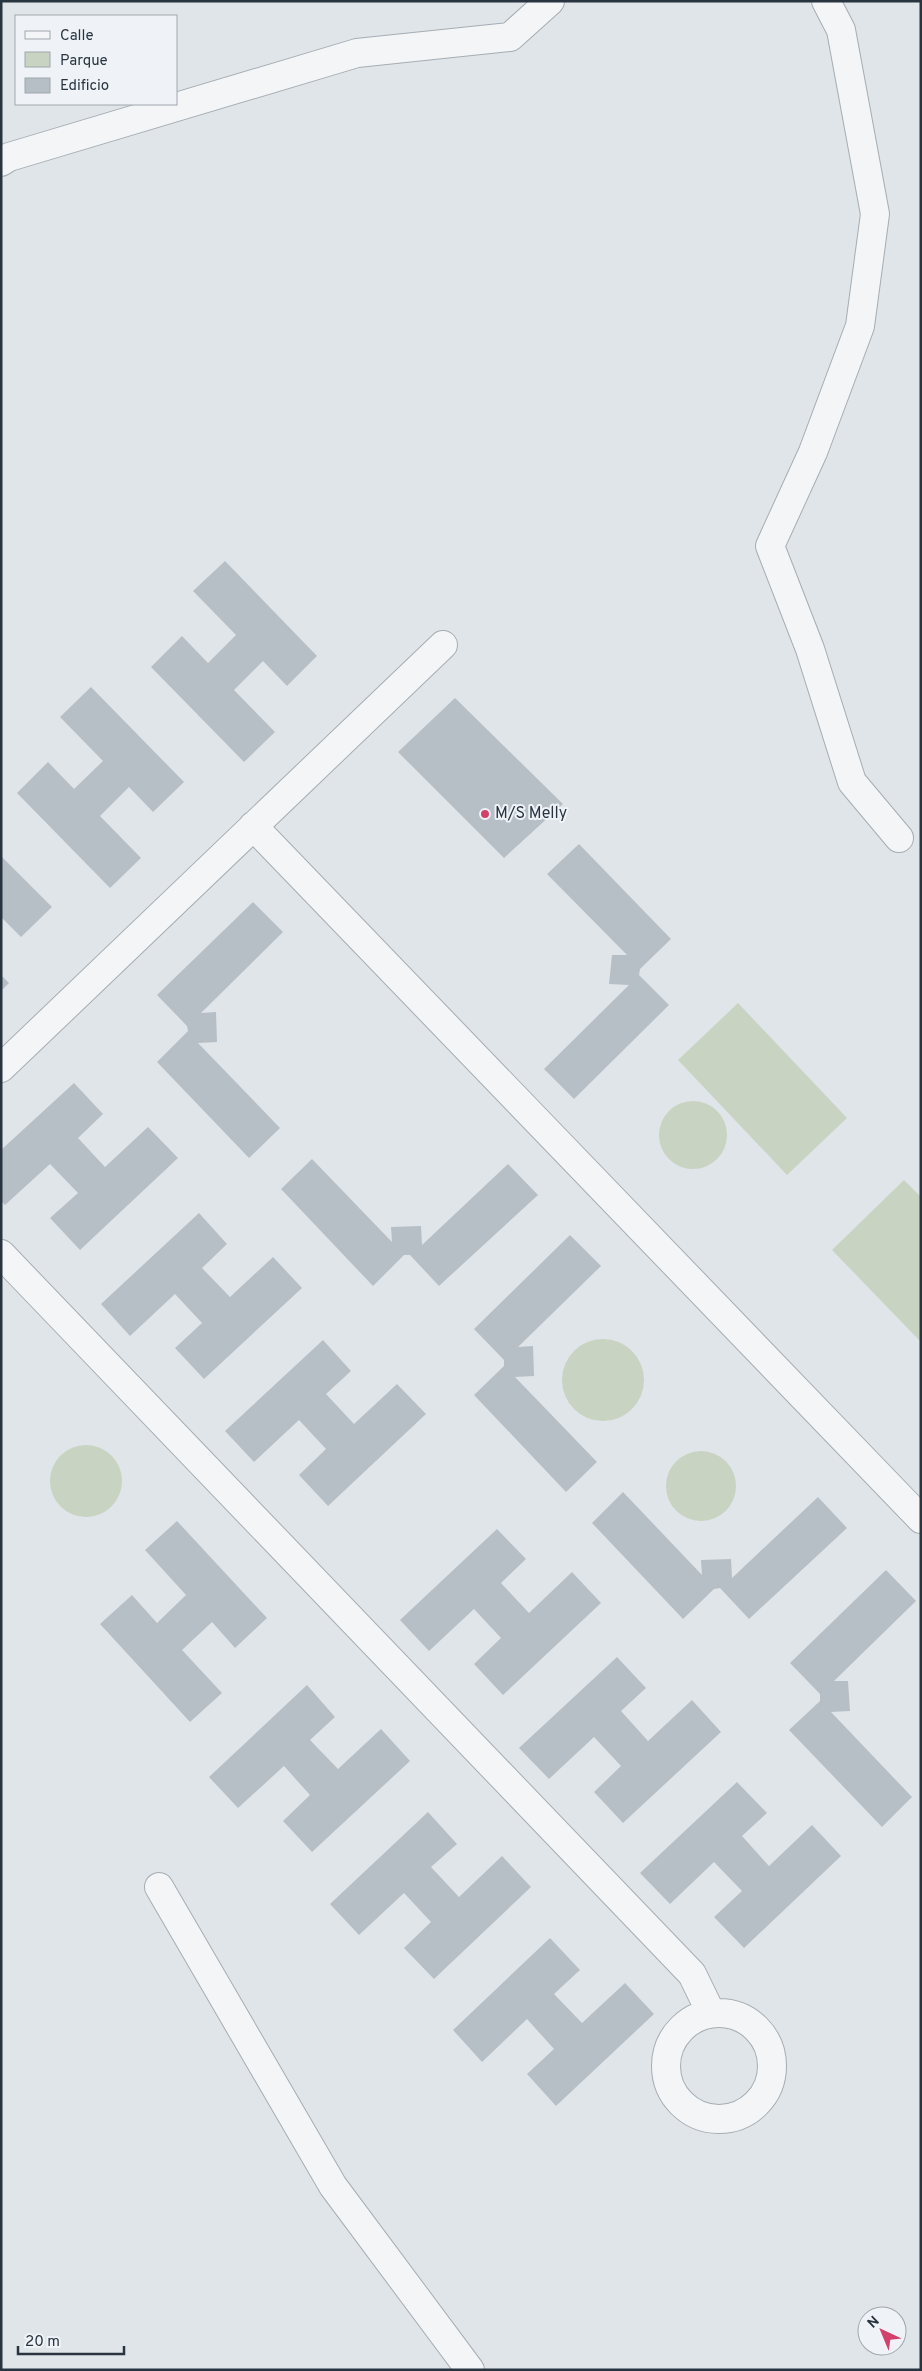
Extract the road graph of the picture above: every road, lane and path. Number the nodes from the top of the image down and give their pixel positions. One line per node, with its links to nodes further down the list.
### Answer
1 (550, 1): 3 (street)
2 (826, 1): 6 (street)
3 (1, 162)
4 (443, 645): 5 (street)
5 (253, 826): 7 (street); 9 (street)
6 (898, 838)
7 (1, 1068)
8 (1, 1254): 11 (street)
9 (921, 1518)
10 (159, 1887): 12 (street)
11 (711, 2013)
12 (470, 2370)

